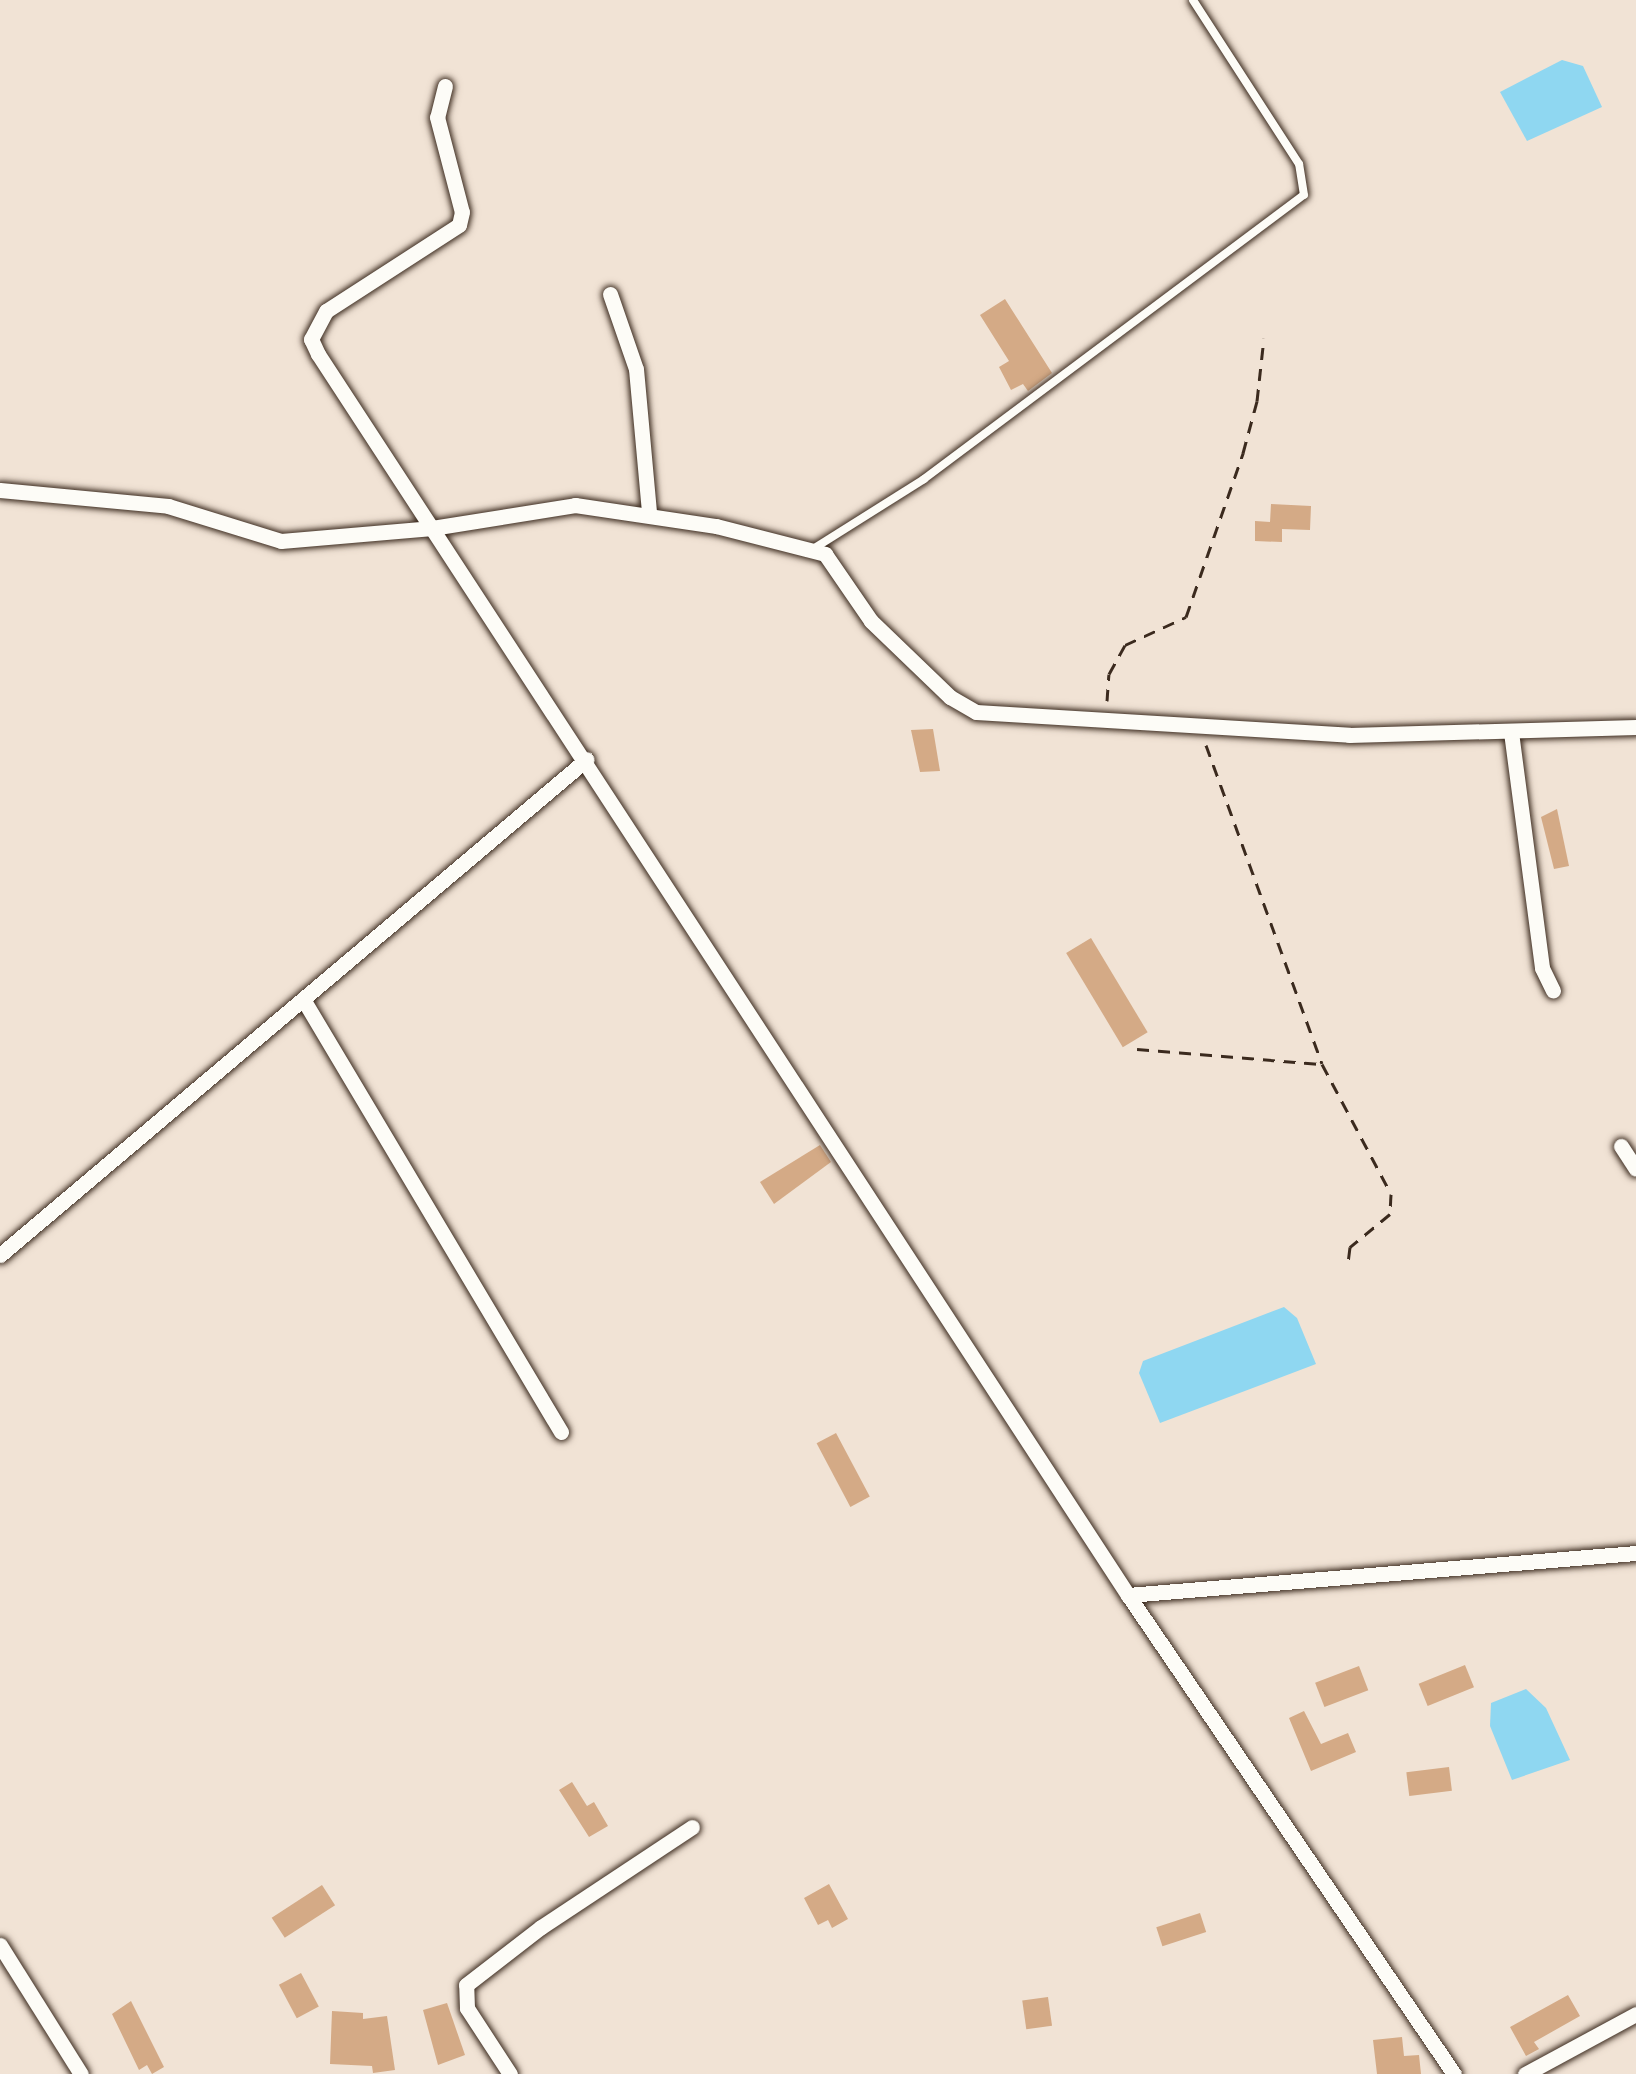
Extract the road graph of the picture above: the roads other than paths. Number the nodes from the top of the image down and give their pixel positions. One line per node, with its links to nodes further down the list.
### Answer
1 (1193, 0): 7 (lane)
2 (445, 86): 6 (street)
3 (610, 294): 5 (street)
4 (0, 490): 6 (street)
5 (649, 512): 6 (street); 7 (street)
6 (436, 536): 10 (street)
7 (812, 550): 9 (street)
8 (1636, 727): 9 (street)
9 (1511, 732): 11 (street)
10 (587, 759): 12 (street); 18 (street)
11 (1553, 991)
12 (303, 999): 15 (street); 16 (street)
13 (1621, 1146): 14 (street)
14 (1636, 1168)
15 (0, 1255)
16 (561, 1432)
17 (1636, 1553): 18 (street)
18 (1128, 1595): 24 (street)
19 (692, 1827): 23 (street)
20 (0, 1945): 22 (street)
21 (1636, 2014): 25 (street)
22 (82, 2074)
23 (510, 2074)
24 (1454, 2074)
25 (1525, 2074)

